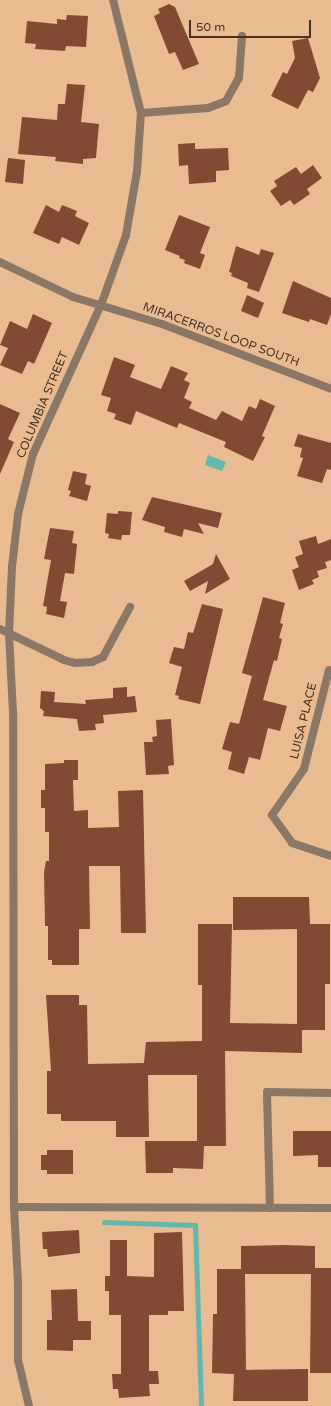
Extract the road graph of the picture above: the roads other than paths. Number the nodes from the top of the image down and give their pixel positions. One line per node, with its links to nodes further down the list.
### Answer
1 (113, 0): 3 (street, COLUMBIA STREET)
2 (242, 36): 3 (street)
3 (141, 113): 5 (street, COLUMBIA STREET)
4 (0, 262): 5 (street, MIRACERROS LOOP SOUTH)
5 (101, 305): 6 (street, MIRACERROS LOOP SOUTH); 9 (street, COLUMBIA STREET)
6 (331, 389)
7 (130, 607): 9 (street)
8 (0, 629): 9 (street)
9 (9, 633): 13 (street, COLUMBIA STREET)
10 (329, 670): 11 (street, LUISA PLACE)
11 (331, 856)
12 (331, 1093): 14 (street)
13 (14, 1207): 14 (street); 16 (street, COLUMBIA STREET)
14 (270, 1208): 15 (street)
15 (331, 1208)
16 (29, 1406)

